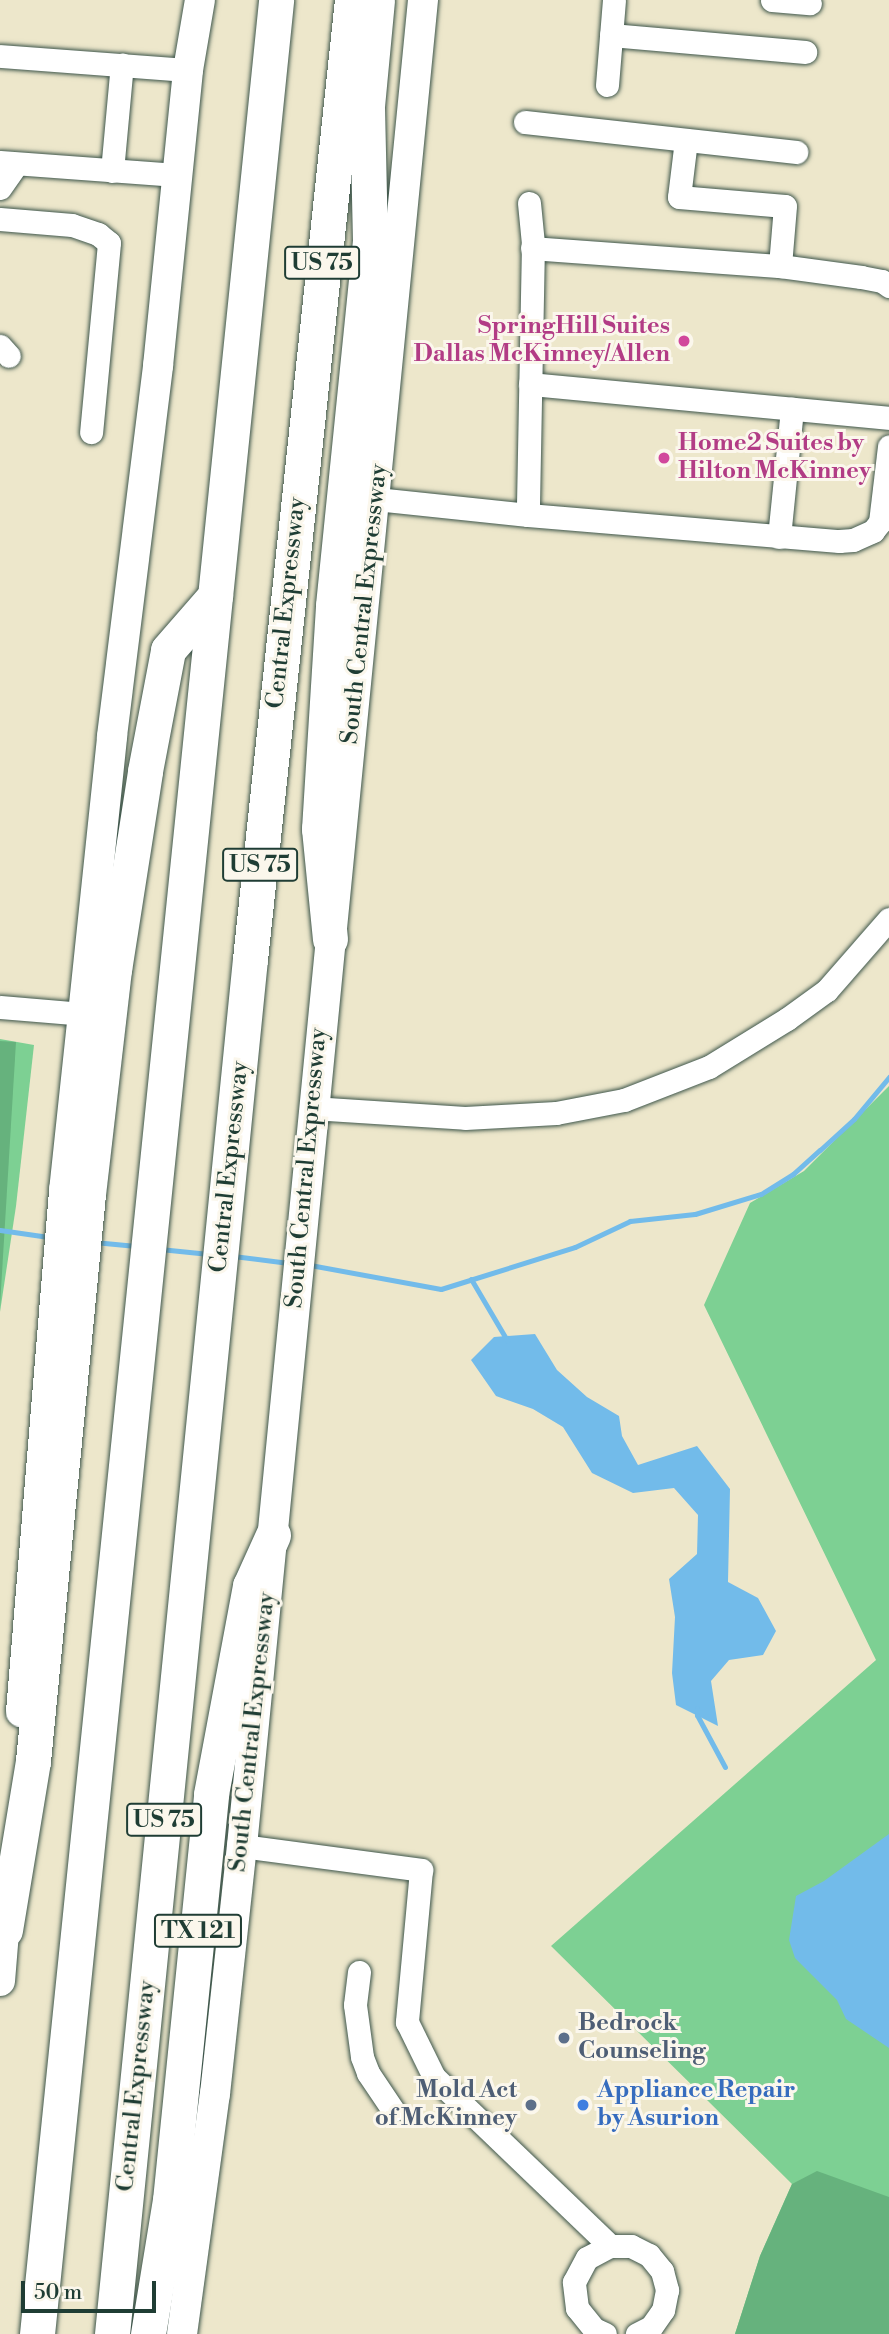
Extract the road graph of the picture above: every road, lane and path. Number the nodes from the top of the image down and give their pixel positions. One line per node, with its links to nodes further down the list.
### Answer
1 (186, 0): 14 (main road)
2 (200, 0): 14 (main road)
3 (276, 0): 36 (highway, US 75)
4 (352, 0): 54 (highway, Central Expressway / US 75)
5 (377, 0): 38 (highway)
6 (423, 0): 33 (main road, South Central Expressway)
7 (614, 0): 10 (street)
8 (772, 0): 9 (street)
9 (810, 3)
10 (611, 35): 11 (street); 15 (street)
11 (805, 52)
12 (0, 56): 13 (street)
13 (122, 64): 14 (street); 20 (street)
14 (188, 70): 21 (main road)
15 (607, 85)
16 (525, 122): 17 (street)
17 (686, 139): 18 (street); 26 (street)
18 (796, 152)
19 (8, 163): 20 (street); 22 (street)
20 (112, 171): 21 (street)
21 (177, 175): 40 (main road)
22 (0, 188)
23 (529, 203): 25 (street)
24 (0, 219): 31 (street)
25 (533, 248): 26 (street); 28 (street)
26 (780, 266): 27 (street)
27 (889, 286)
28 (530, 384): 29 (street); 34 (street)
29 (792, 409): 30 (street); 35 (street)
30 (889, 418)
31 (91, 432)
32 (889, 447): 35 (street)
33 (376, 499): 34 (street); 38 (main road, South Central Expressway)
34 (528, 515): 35 (street)
35 (779, 537)
36 (215, 596): 42 (highway); 53 (highway, US 75)
37 (889, 919): 41 (street)
38 (330, 939): 41 (main road, South Central Expressway)
39 (0, 1007): 40 (street)
40 (83, 1014): 42 (main road)
41 (312, 1108): 44 (main road, South Central Expressway)
42 (76, 1192): 43 (highway)
43 (69, 1273): 46 (main road); 47 (highway)
44 (273, 1535): 45 (main road, South Central Expressway); 55 (highway, TX 121)
45 (242, 1846): 51 (street); 56 (main road, South Central Expressway)
46 (5, 1863): 47 (main road)
47 (5, 1930): 49 (main road)
48 (359, 1972): 50 (street)
49 (0, 1982)
50 (393, 2110)
51 (610, 2246): 52 (street); 57 (street)
52 (596, 2332)
53 (37, 2334)
54 (113, 2334)
55 (148, 2334)
56 (182, 2334)
57 (637, 2334)

